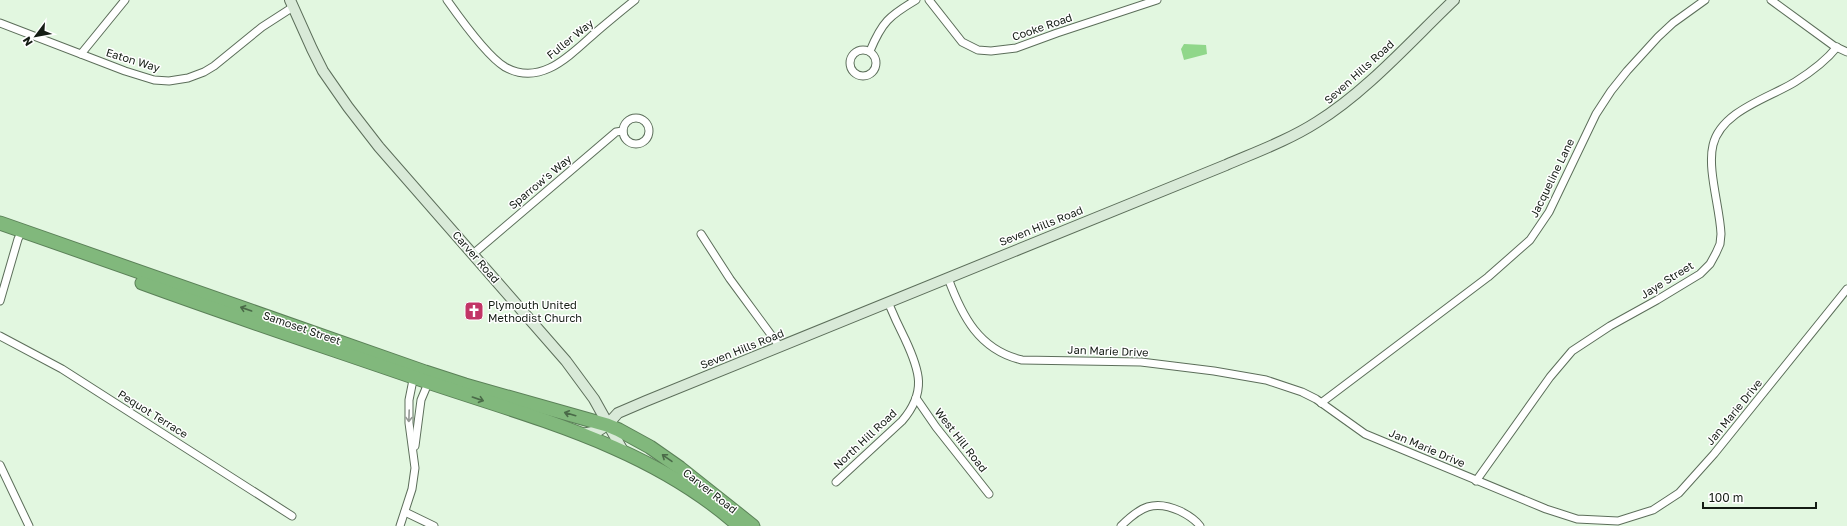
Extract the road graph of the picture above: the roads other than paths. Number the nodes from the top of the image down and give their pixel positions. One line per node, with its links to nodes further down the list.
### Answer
1 (125, 0): 15 (street)
2 (447, 0): 3 (street, Fuller Way)
3 (635, 0)
4 (916, 0): 13 (street)
5 (929, 0): 6 (street, Cooke Road)
6 (1157, 0)
7 (1454, 0): 22 (street, Seven Hills Road)
8 (1705, 0): 31 (street, Jacqueline Lane)
9 (1772, 0): 12 (street)
10 (291, 4): 15 (street, Eaton Way); 21 (street, Carver Road)
11 (0, 23): 15 (street, Eaton Way)
12 (1837, 47): 14 (street); 37 (street, Jaye Street)
13 (870, 51)
14 (1847, 52)
15 (81, 54)
16 (623, 131): 21 (street, Sparrow's Way)
17 (0, 223): 20 (highway, Samoset Street)
18 (0, 233): 20 (highway, Samoset Street)
19 (701, 234): 27 (street)
20 (20, 235): 24 (street); 28 (highway, Samoset Street)
21 (473, 254): 32 (street, Carver Road)
22 (948, 278): 25 (street, Seven Hills Road); 31 (street, Jan Marie Drive)
23 (1847, 289): 37 (street, Jan Marie Drive)
24 (0, 302)
25 (888, 302): 27 (street, Seven Hills Road); 30 (street, North Hill Road)
26 (0, 336): 41 (street, Pequot Terrace)
27 (780, 347): 32 (street, Seven Hills Road)
28 (414, 373): 29 (highway, Samoset Street); 35 (street, one-way to 35)
29 (431, 378): 32 (highway, Samoset Street, one-way to 29); 33 (highway, Samoset Street, one-way to 33); 35 (street)
30 (916, 398): 38 (street, North Hill Road); 39 (street, West Hill Road)
31 (1321, 403): 37 (street, Jan Marie Drive)
32 (607, 425): 33 (street, Seven Hills Road); 34 (street); 46 (highway, Carver Road, one-way to 32)
33 (582, 434): 34 (highway, Carver Road)
34 (622, 451): 45 (highway, Carver Road)
35 (413, 456): 40 (street)
36 (0, 465): 42 (street)
37 (1476, 480)
38 (836, 482)
39 (989, 494)
40 (405, 512): 43 (street); 44 (street)
41 (292, 516)
42 (29, 526)
43 (400, 526)
44 (434, 526)
45 (739, 526)
46 (753, 526)
47 (1121, 526): 48 (street)
48 (1200, 526)

